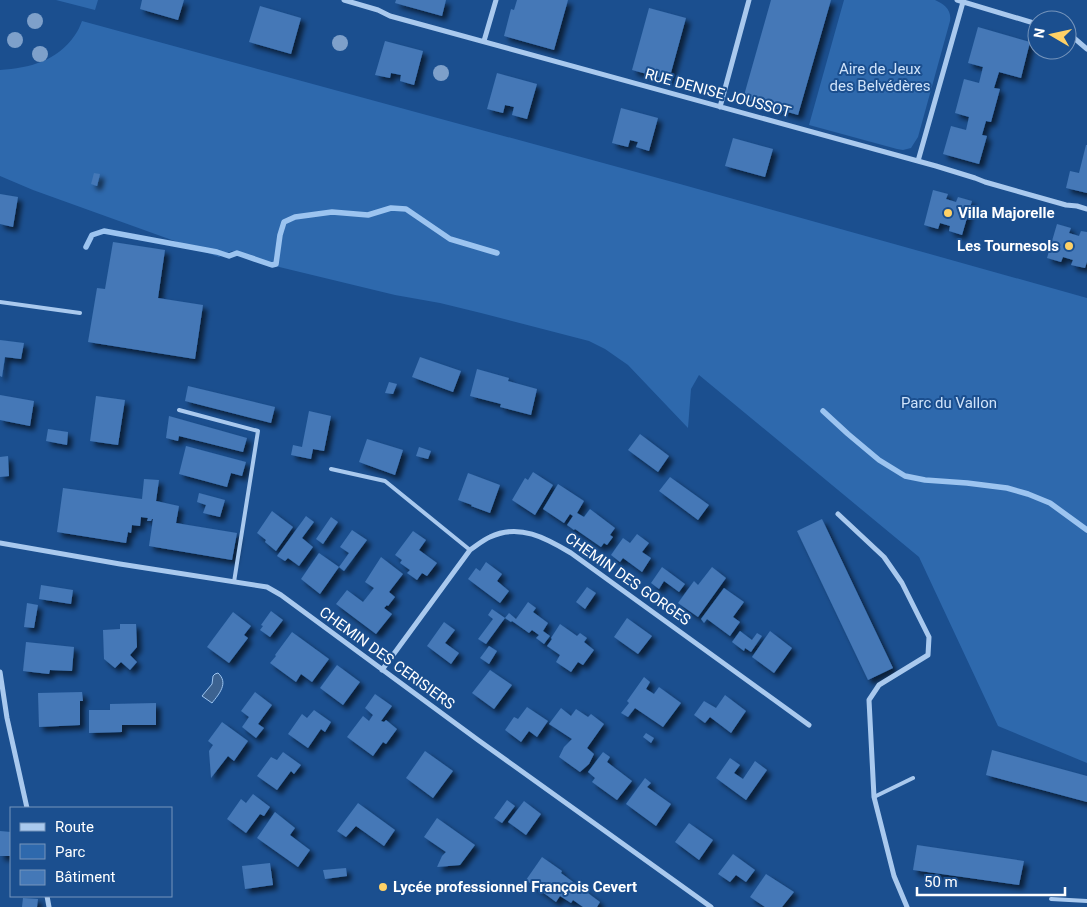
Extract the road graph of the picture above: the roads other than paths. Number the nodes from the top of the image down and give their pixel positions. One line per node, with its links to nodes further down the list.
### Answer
1 (344, 0): 7 (street, RUE DENISE JOUSSOT)
2 (496, 0): 7 (street)
3 (749, 0): 9 (street)
4 (960, 1): 5 (street); 10 (street)
5 (1027, 21)
6 (1077, 40): 8 (street)
7 (484, 41): 9 (street, RUE DENISE JOUSSOT)
8 (1087, 49)
9 (720, 107): 10 (street, RUE DENISE JOUSSOT)
10 (918, 161): 11 (street, RUE DENISE JOUSSOT)
11 (1087, 208)
12 (0, 302): 13 (lane)
13 (80, 313)
14 (179, 410): 19 (lane)
15 (331, 469): 18 (lane)
16 (838, 514): 24 (street)
17 (0, 543): 19 (street, CHEMIN DES CERISIERS)
18 (470, 550): 20 (street, CHEMIN DES GORGES); 22 (street, CHEMIN DES GORGES)
19 (234, 582): 20 (street, CHEMIN DES CERISIERS)
20 (382, 670): 28 (street, CHEMIN DES CERISIERS)
21 (0, 672): 25 (street)
22 (809, 724)
23 (913, 778): 24 (lane)
24 (874, 797): 29 (street)
25 (27, 807)
26 (1051, 899): 27 (lane)
27 (1087, 901)
28 (711, 907)
29 (907, 907)

